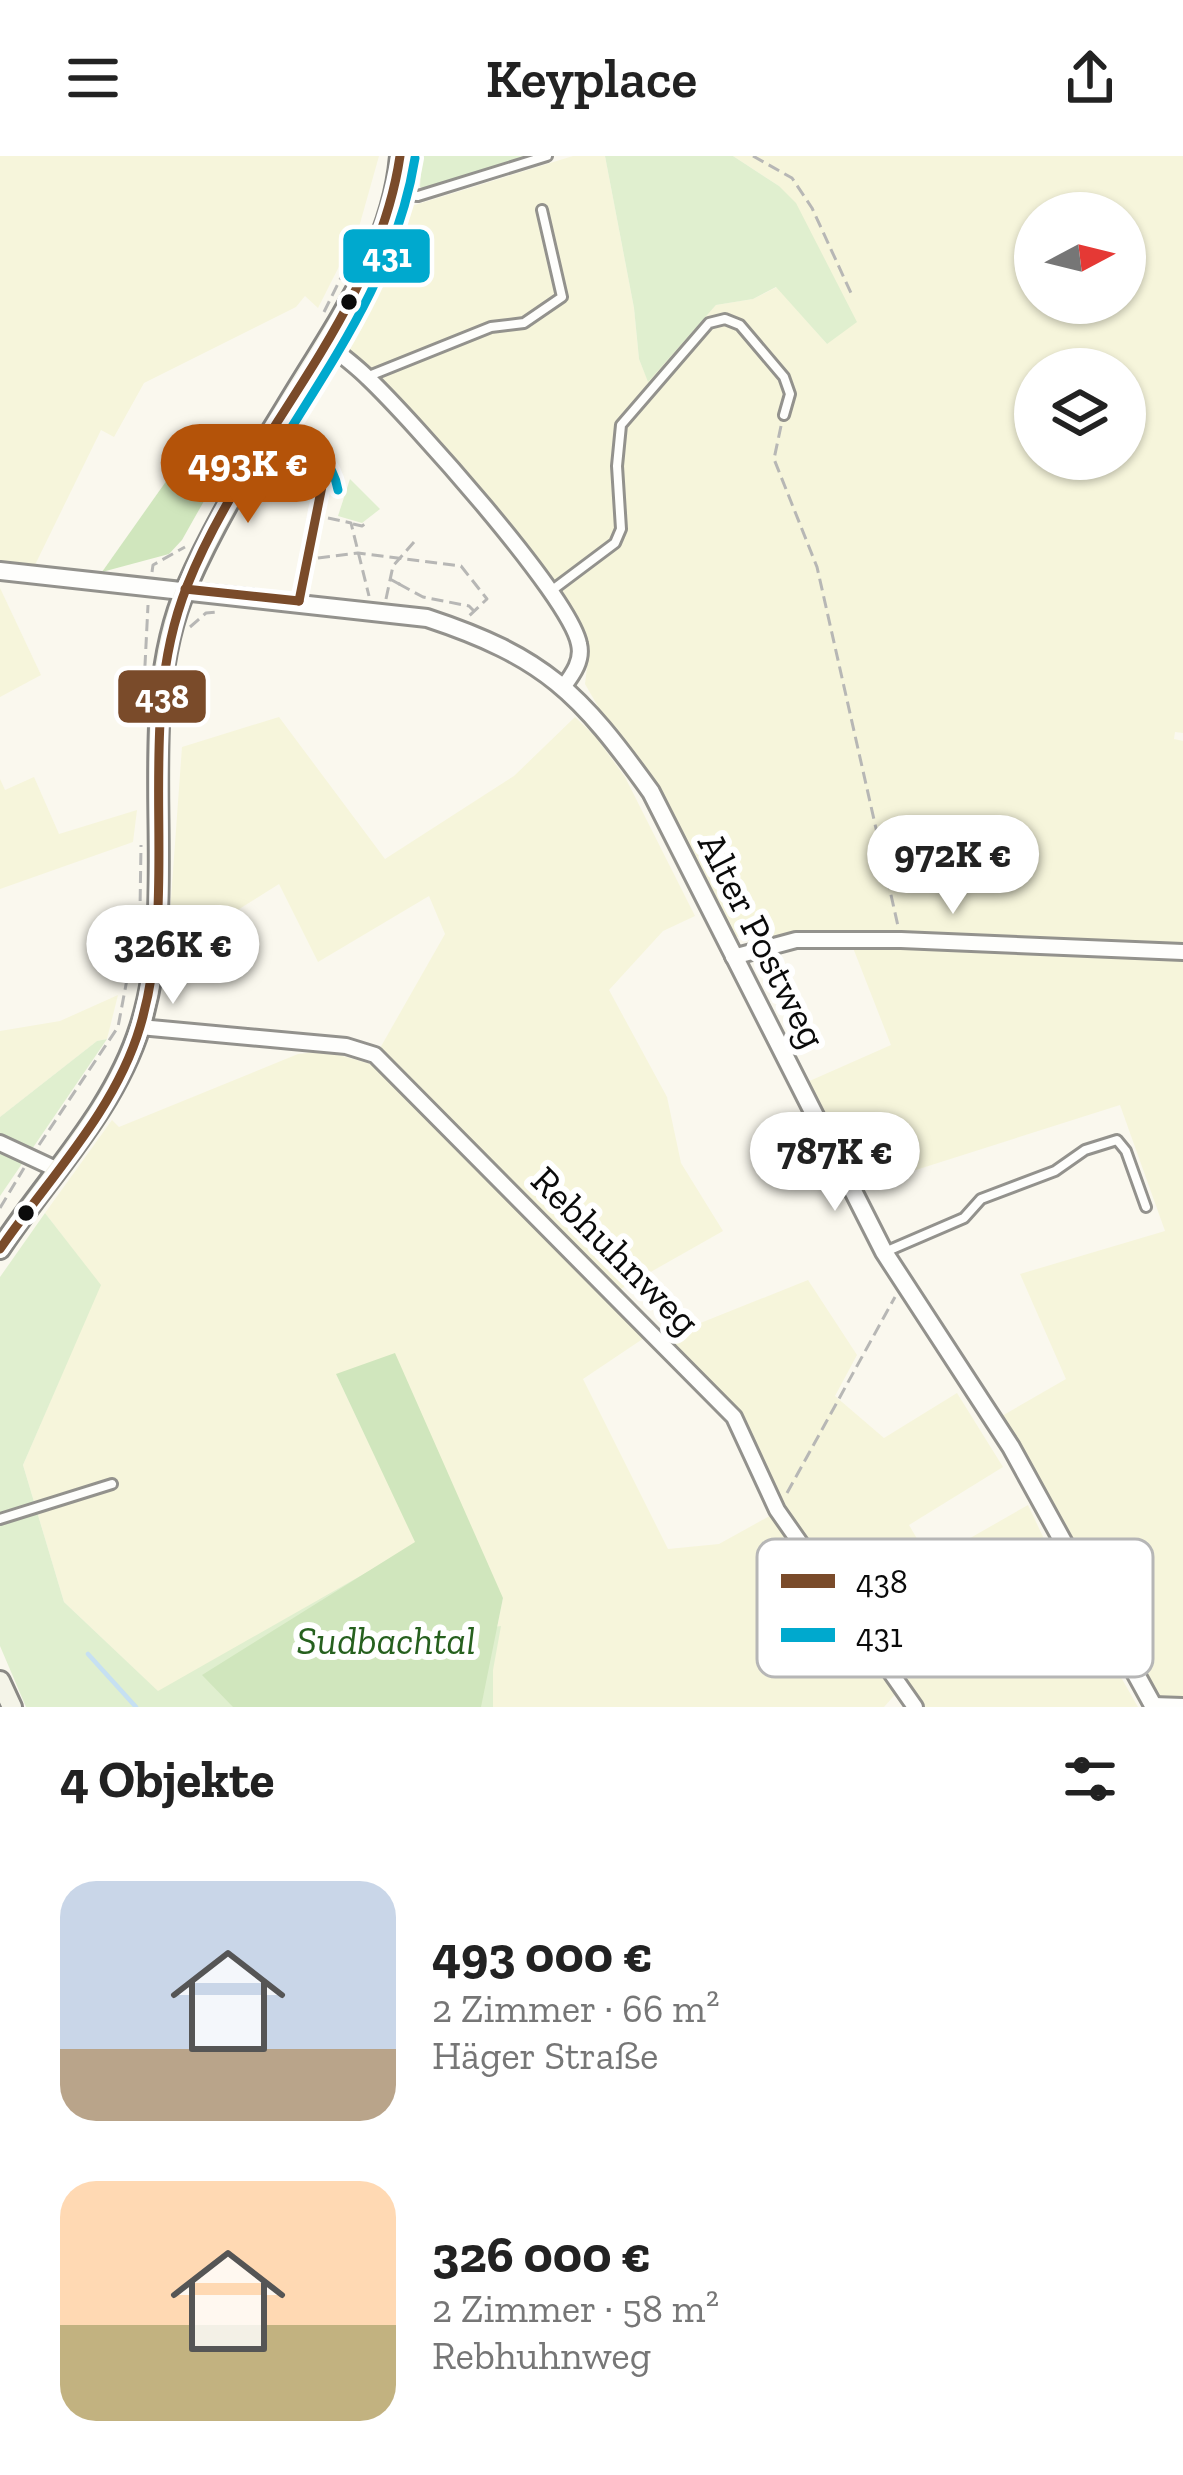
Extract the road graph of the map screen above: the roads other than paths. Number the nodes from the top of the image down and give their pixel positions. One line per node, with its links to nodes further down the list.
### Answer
1 (400, 156): 3 (main road)
2 (547, 156): 3 (lane)
3 (393, 195): 5 (main road)
4 (542, 210): 6 (lane)
5 (326, 343): 6 (street); 8 (main road)
6 (368, 377): 11 (street)
7 (784, 415): 11 (lane)
8 (266, 439): 10 (main road); 12 (lane)
9 (0, 571): 10 (street, Alter Postweg)
10 (185, 589): 12 (street, Alter Postweg); 16 (main road)
11 (549, 592): 13 (street)
12 (299, 601): 13 (street, Alter Postweg)
13 (564, 686): 15 (street, Alter Postweg)
14 (1183, 952): 15 (street)
15 (733, 957): 21 (street, Alter Postweg)
16 (140, 1027): 18 (main road); 24 (street, Rebhuhnweg)
17 (2, 1147): 18 (street)
18 (58, 1170): 20 (main road)
19 (1146, 1207): 21 (lane)
20 (0, 1249)
21 (884, 1252): 25 (street, Alter Postweg)
22 (112, 1484): 23 (lane)
23 (0, 1519)
24 (797, 1539)
25 (1061, 1539)
26 (894, 1677): 32 (street, Rebhuhnweg)
27 (1137, 1677): 29 (street, Alter Postweg)
28 (0, 1681): 31 (main road)
29 (1153, 1706): 30 (street)
30 (1183, 1706)
31 (12, 1707)
32 (915, 1707)

